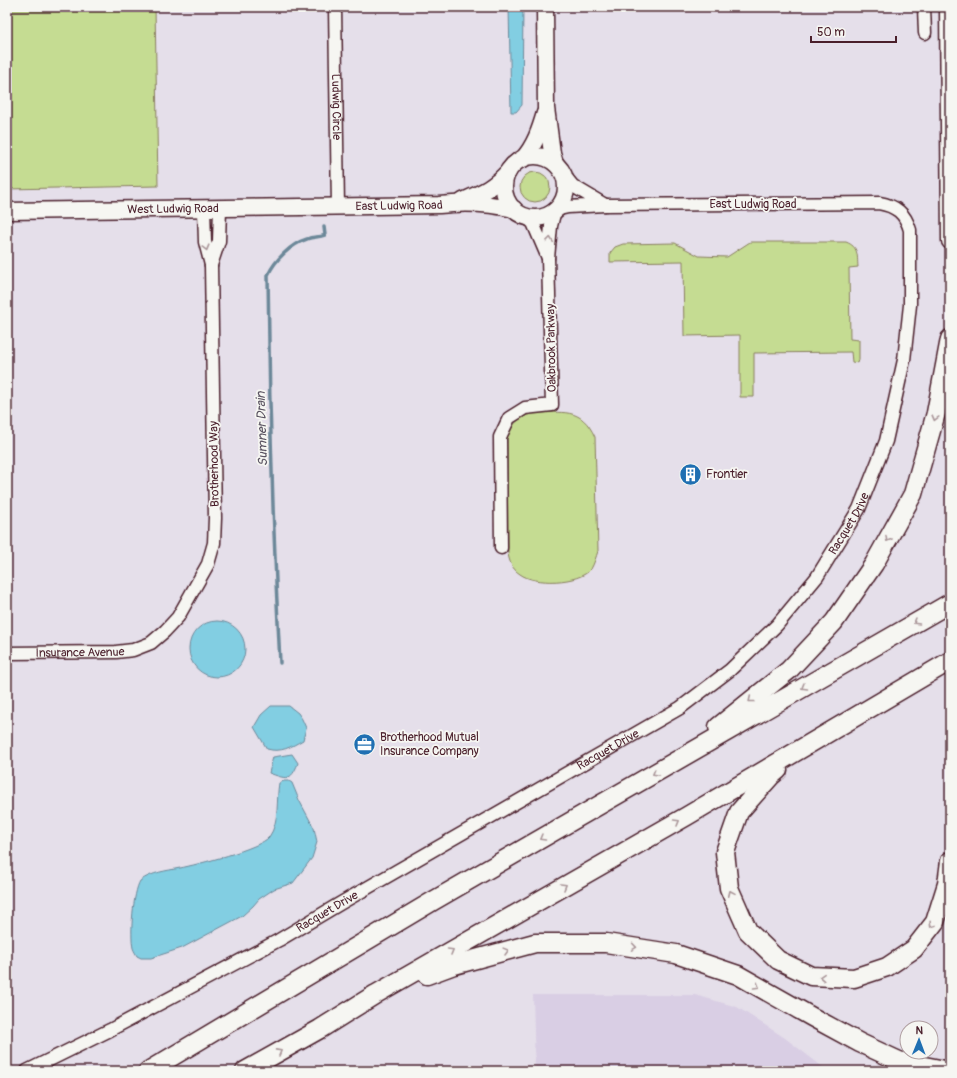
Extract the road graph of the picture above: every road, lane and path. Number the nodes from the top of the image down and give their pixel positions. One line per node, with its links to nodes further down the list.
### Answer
1 (335, 7): 12 (street, Ludwig Circle)
2 (545, 7): 6 (main road)
3 (924, 7): 5 (street)
4 (948, 7): 19 (main road)
5 (925, 33)
6 (546, 108): 7 (main road); 8 (main road)
7 (523, 159): 8 (main road); 9 (main road)
8 (559, 169): 11 (street); 15 (main road)
9 (509, 171): 10 (main road, East Ludwig Road); 18 (main road)
10 (460, 202): 12 (main road, East Ludwig Road); 18 (main road, East Ludwig Road)
11 (606, 205): 15 (street, East Ludwig Road); 16 (street, East Ludwig Road)
12 (338, 207): 14 (main road, West Ludwig Road)
13 (204, 209): 14 (main road, West Ludwig Road); 17 (main road, West Ludwig Road); 21 (street, Brotherhood Way, one-way to 21)
14 (220, 209): 21 (street, Brotherhood Way)
15 (555, 210): 18 (main road); 20 (street, Oakbrook Parkway, one-way to 15)
16 (899, 210): 32 (street, Racquet Drive)
17 (7, 211)
18 (520, 212): 20 (street, Oakbrook Parkway)
19 (950, 241)
20 (548, 258): 23 (street, Oakbrook Parkway)
21 (211, 265): 25 (street, Brotherhood Way)
22 (950, 339): 29 (highway, one-way to 29)
23 (501, 548)
24 (950, 603): 29 (highway, one-way to 29)
25 (151, 643): 26 (street, Insurance Avenue)
26 (7, 653)
27 (950, 661): 28 (highway)
28 (810, 744): 30 (highway, one-way to 28); 31 (highway, one-way to 28)
29 (672, 764): 33 (highway, one-way to 33)
30 (950, 861)
31 (376, 994): 34 (highway, one-way to 31); 35 (highway, one-way to 35)
32 (27, 1071)
33 (148, 1071)
34 (245, 1071)
35 (950, 1071)

